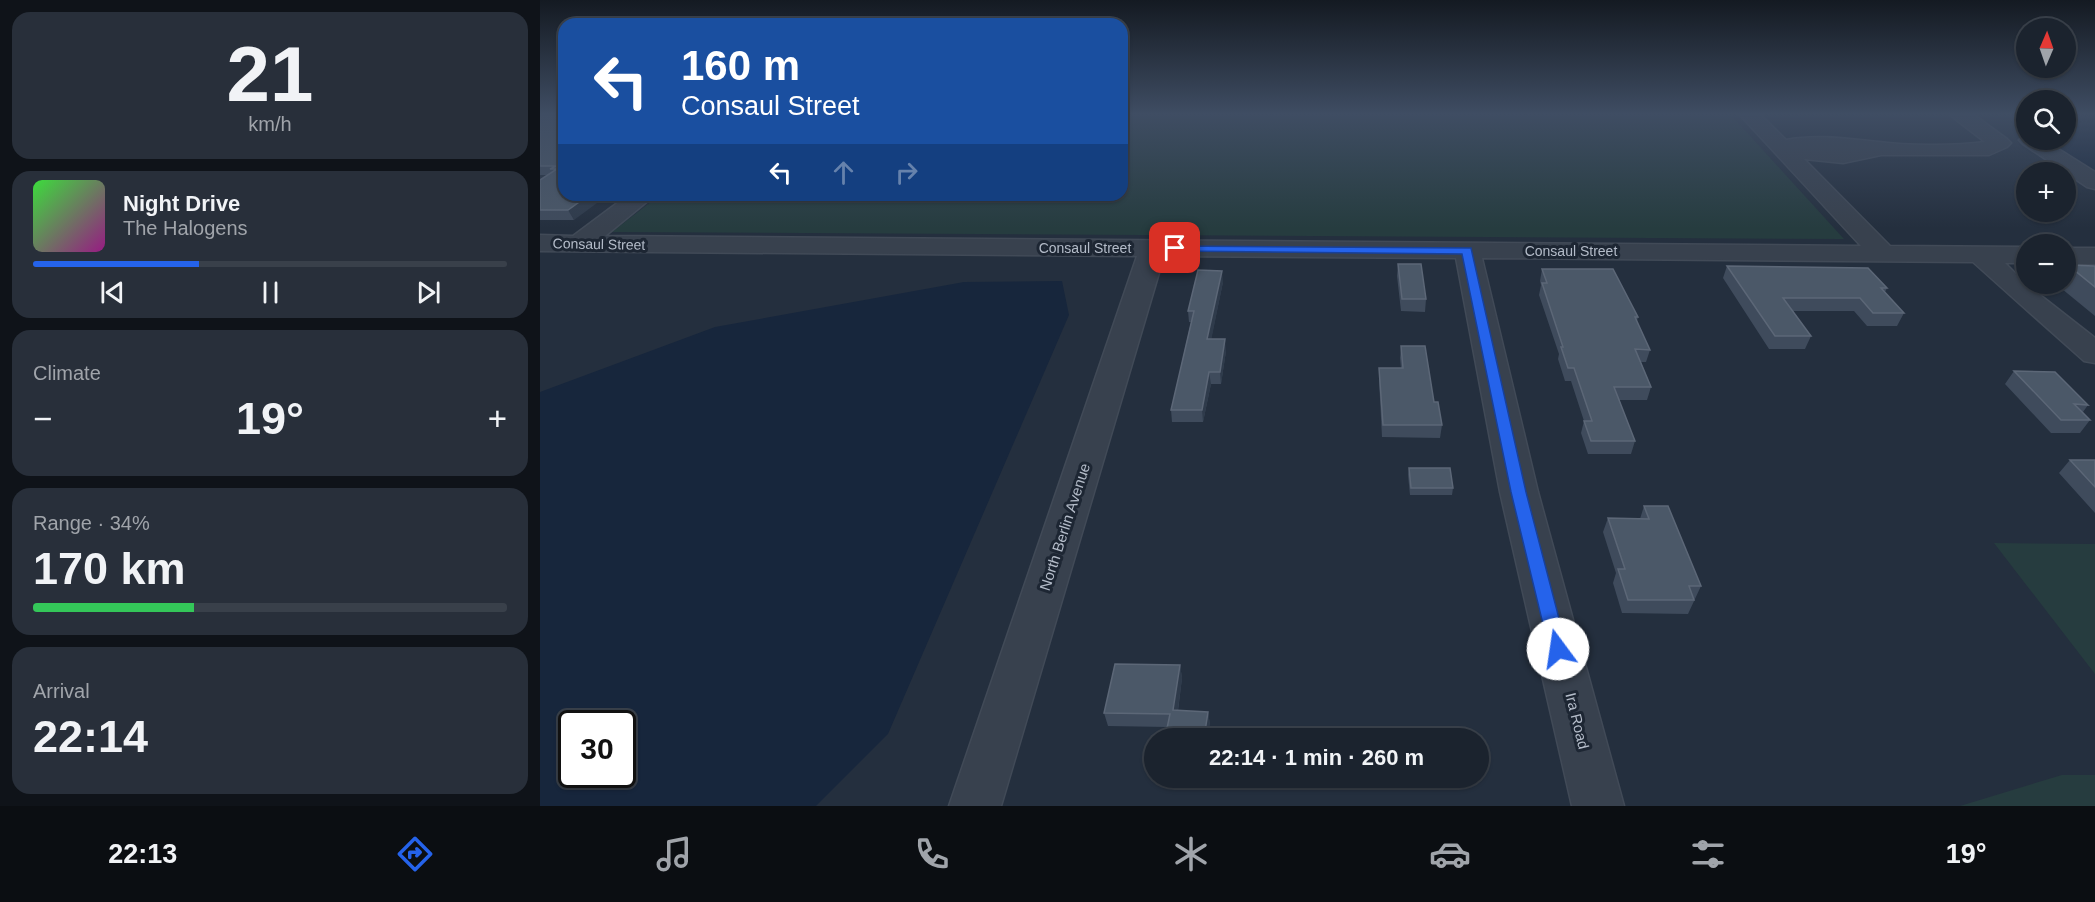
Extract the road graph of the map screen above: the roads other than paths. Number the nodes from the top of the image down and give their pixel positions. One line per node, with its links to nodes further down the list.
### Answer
1 (1785, 153): 9 (street)
2 (2050, 153): 3 (street)
3 (2095, 182)
4 (635, 201): 6 (street)
5 (540, 243): 6 (street, Consaul Street)
6 (578, 244): 7 (street, Consaul Street)
7 (1153, 248): 8 (street, Consaul Street); 15 (street, North Berlin Avenue)
8 (1467, 250): 9 (street, Consaul Street); 16 (street, Ira Road)
9 (1883, 254): 10 (street, Consaul Street)
10 (1980, 255): 11 (street, Consaul Street); 14 (street)
11 (2016, 255)
12 (2076, 256): 13 (street)
13 (2095, 256)
14 (2095, 354)
15 (975, 806)
16 (1598, 806)

